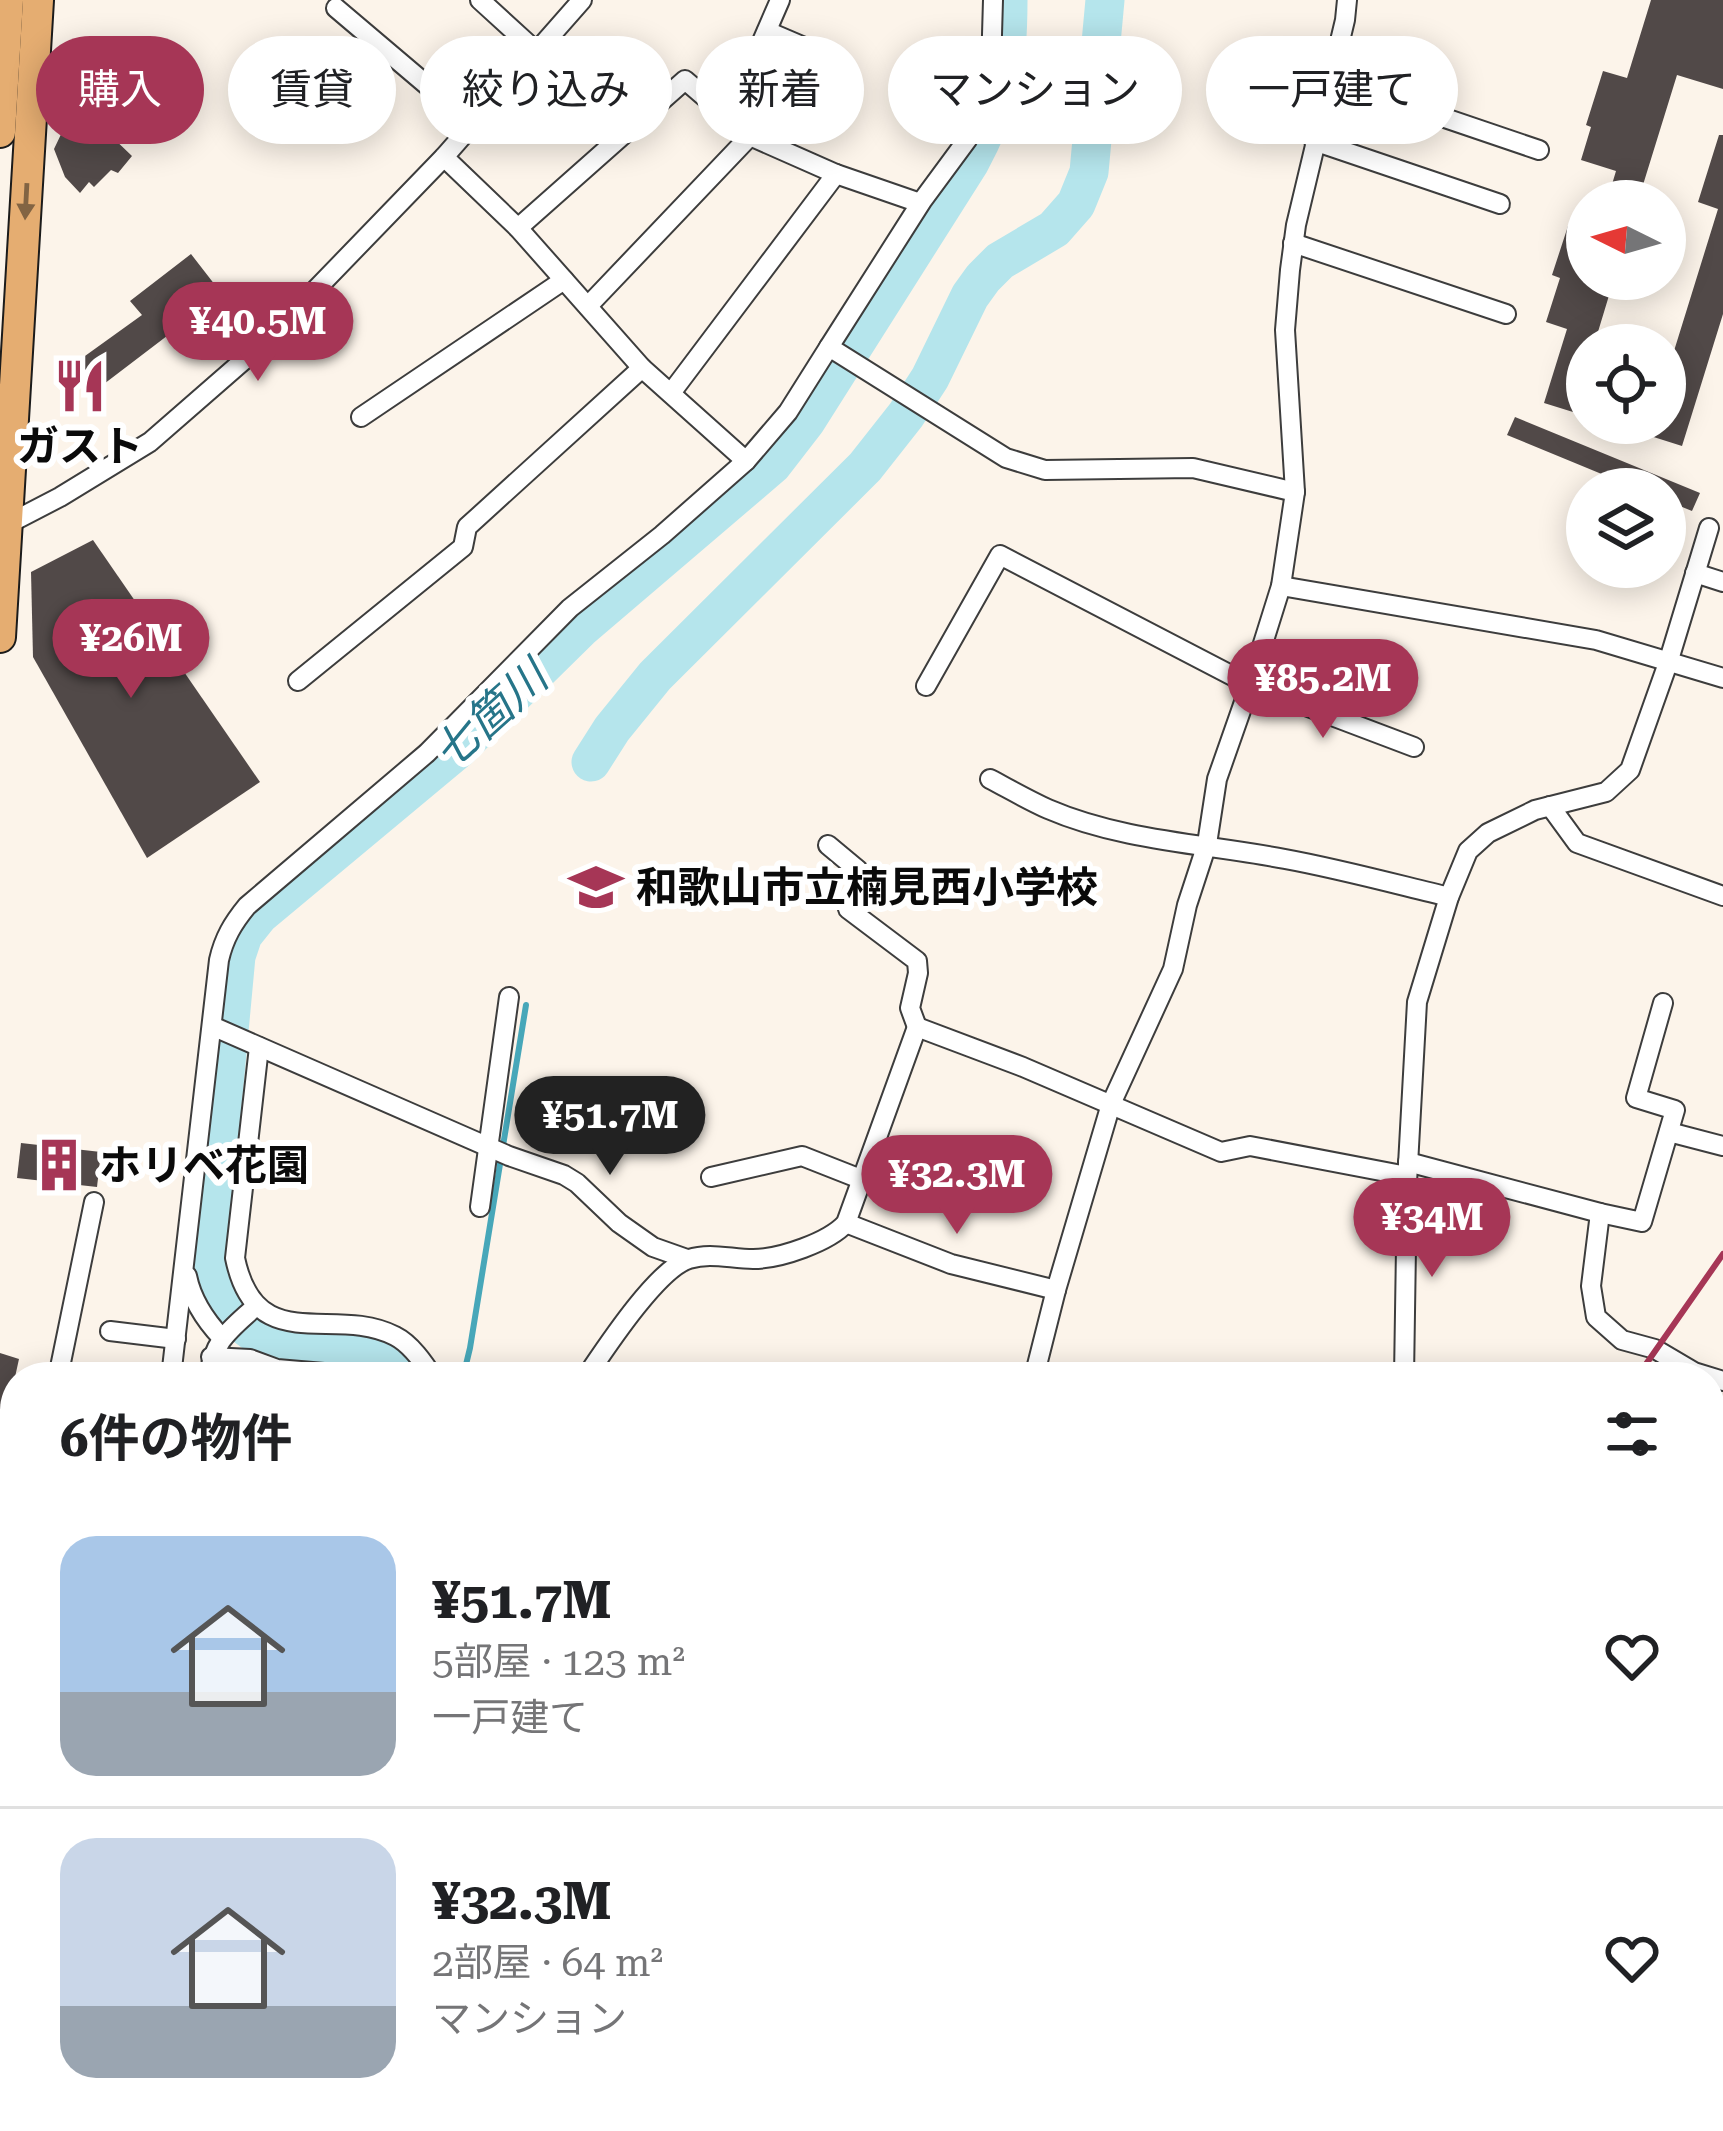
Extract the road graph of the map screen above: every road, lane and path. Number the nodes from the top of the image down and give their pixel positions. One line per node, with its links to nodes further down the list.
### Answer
1 (8, 0): 18 (main road)
2 (38, 0): 40 (main road, one-way to 40)
3 (480, 0): 10 (street)
4 (582, 0): 11 (street)
5 (780, 0): 9 (street)
6 (993, 0): 27 (street)
7 (1347, 0): 14 (street)
8 (336, 8): 15 (street)
9 (767, 31): 12 (street); 13 (street)
10 (520, 36)
11 (552, 36)
12 (765, 36)
13 (779, 36)
14 (1339, 36)
15 (420, 79)
16 (696, 89): 29 (street)
17 (1458, 122): 24 (street)
18 (0, 132)
19 (456, 144): 25 (street)
20 (742, 144): 32 (street)
21 (768, 144): 26 (street)
22 (1313, 144): 30 (street)
23 (1323, 144): 28 (street)
24 (1539, 150)
25 (444, 157): 29 (street); 40 (street)
26 (836, 174): 27 (street); 36 (street)
27 (920, 203): 34 (street)
28 (1500, 204)
29 (518, 229): 31 (street)
30 (1293, 243): 33 (street); 39 (street)
31 (564, 280): 32 (street); 37 (street)
32 (588, 306): 35 (street)
33 (1506, 314)
34 (839, 353): 38 (street); 39 (street)
35 (642, 368): 36 (street); 48 (street)
36 (671, 394): 38 (street)
37 (361, 417)
38 (746, 461): 61 (street)
39 (1295, 492): 44 (street)
40 (3, 527): 45 (main road)
41 (1709, 528): 42 (street)
42 (1695, 573): 43 (street); 46 (street)
43 (1723, 582)
44 (1281, 586): 46 (street); 49 (street)
45 (0, 638)
46 (1668, 663): 47 (street); 53 (street)
47 (1723, 678)
48 (298, 681)
49 (1250, 685): 50 (street); 51 (street); 54 (street)
50 (926, 686)
51 (1414, 747)
52 (990, 778): 54 (street)
53 (1550, 806): 56 (street); 57 (street)
54 (1207, 844): 57 (street); 63 (street)
55 (829, 845): 60 (street)
56 (1723, 896)
57 (1449, 897): 67 (street)
58 (509, 997): 66 (street)
59 (1663, 1003): 64 (street)
60 (917, 1027): 63 (street); 69 (street)
61 (216, 1028): 62 (street); 75 (street)
62 (251, 1043): 66 (street); 77 (street)
63 (1111, 1104): 67 (street); 76 (street)
64 (1669, 1132): 65 (street); 72 (street)
65 (1723, 1146)
66 (496, 1151): 71 (street); 74 (street)
67 (1407, 1169): 72 (street); 87 (street)
68 (711, 1177): 69 (street)
69 (862, 1180): 73 (street)
70 (94, 1202): 81 (street)
71 (480, 1207)
72 (1600, 1213): 88 (street)
73 (846, 1222): 74 (street); 76 (street)
74 (687, 1259): 85 (street)
75 (185, 1263): 79 (street); 80 (street)
76 (1056, 1290): 86 (street)
77 (254, 1309): 79 (street); 84 (street)
78 (110, 1330): 80 (street)
79 (225, 1336): 83 (street)
80 (176, 1340): 82 (street)
81 (61, 1362)
82 (173, 1362)
83 (212, 1362)
84 (423, 1362)
85 (596, 1362)
86 (1038, 1362)
87 (1404, 1362)
88 (1676, 1362)

